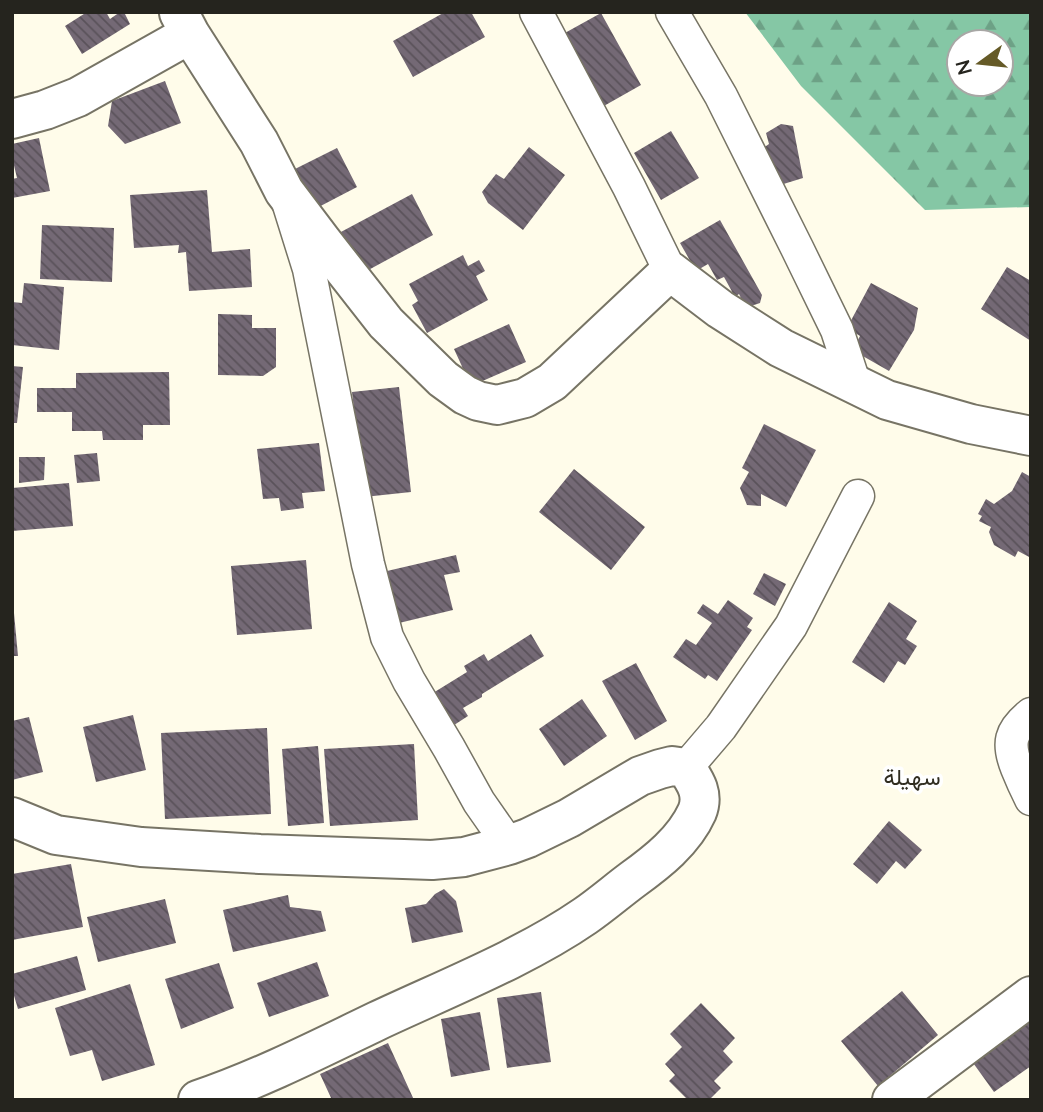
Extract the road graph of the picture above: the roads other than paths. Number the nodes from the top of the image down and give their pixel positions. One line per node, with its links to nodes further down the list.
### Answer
1 (536, 12): 6 (street)
2 (672, 12): 7 (street)
3 (184, 23): 4 (street); 5 (street)
4 (12, 119)
5 (284, 191): 6 (street); 14 (street)
6 (670, 271): 7 (street)
7 (855, 385): 8 (street)
8 (1031, 436)
9 (858, 496): 11 (street)
10 (1031, 714): 12 (street)
11 (687, 768): 14 (street); 16 (street)
12 (1031, 799)
13 (12, 817): 14 (street)
14 (509, 845)
15 (1031, 996): 17 (street)
16 (198, 1100)
17 (892, 1100)

